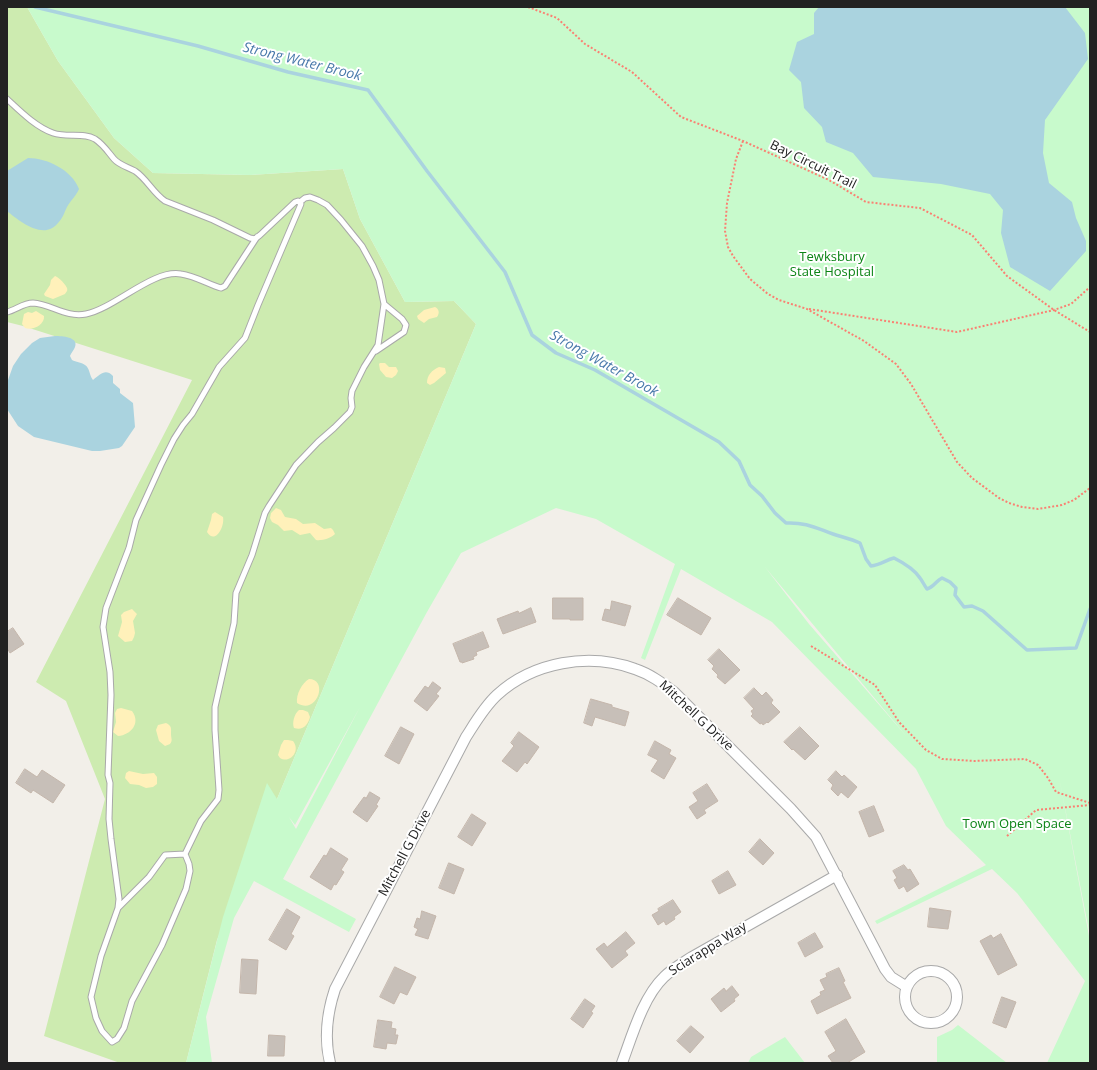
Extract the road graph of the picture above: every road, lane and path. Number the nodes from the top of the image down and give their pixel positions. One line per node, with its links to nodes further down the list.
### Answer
1 (528, 7): 3 (path, Bay Circuit Trail)
2 (7, 99): 5 (lane)
3 (743, 141): 8 (path); 9 (path, Bay Circuit Trail)
4 (300, 202): 5 (lane); 7 (lane); 19 (lane)
5 (257, 237): 10 (lane)
6 (1090, 287): 9 (path)
7 (384, 304): 12 (lane); 12 (lane)
8 (807, 309): 9 (path); 13 (path)
9 (1054, 310): 11 (path, Bay Circuit Trail)
10 (7, 312)
11 (1090, 332)
12 (375, 352): 17 (lane)
13 (1090, 488)
14 (811, 646): 15 (path)
15 (1090, 804): 16 (path)
16 (1007, 836)
17 (185, 854): 19 (lane); 19 (lane)
18 (836, 875): 20 (street, Mitchell G Drive); 21 (street, Mitchell G Drive); 22 (street, Sciarappa Way)
19 (118, 908)
20 (906, 987): 20 (street)
21 (330, 1063)
22 (622, 1063)

